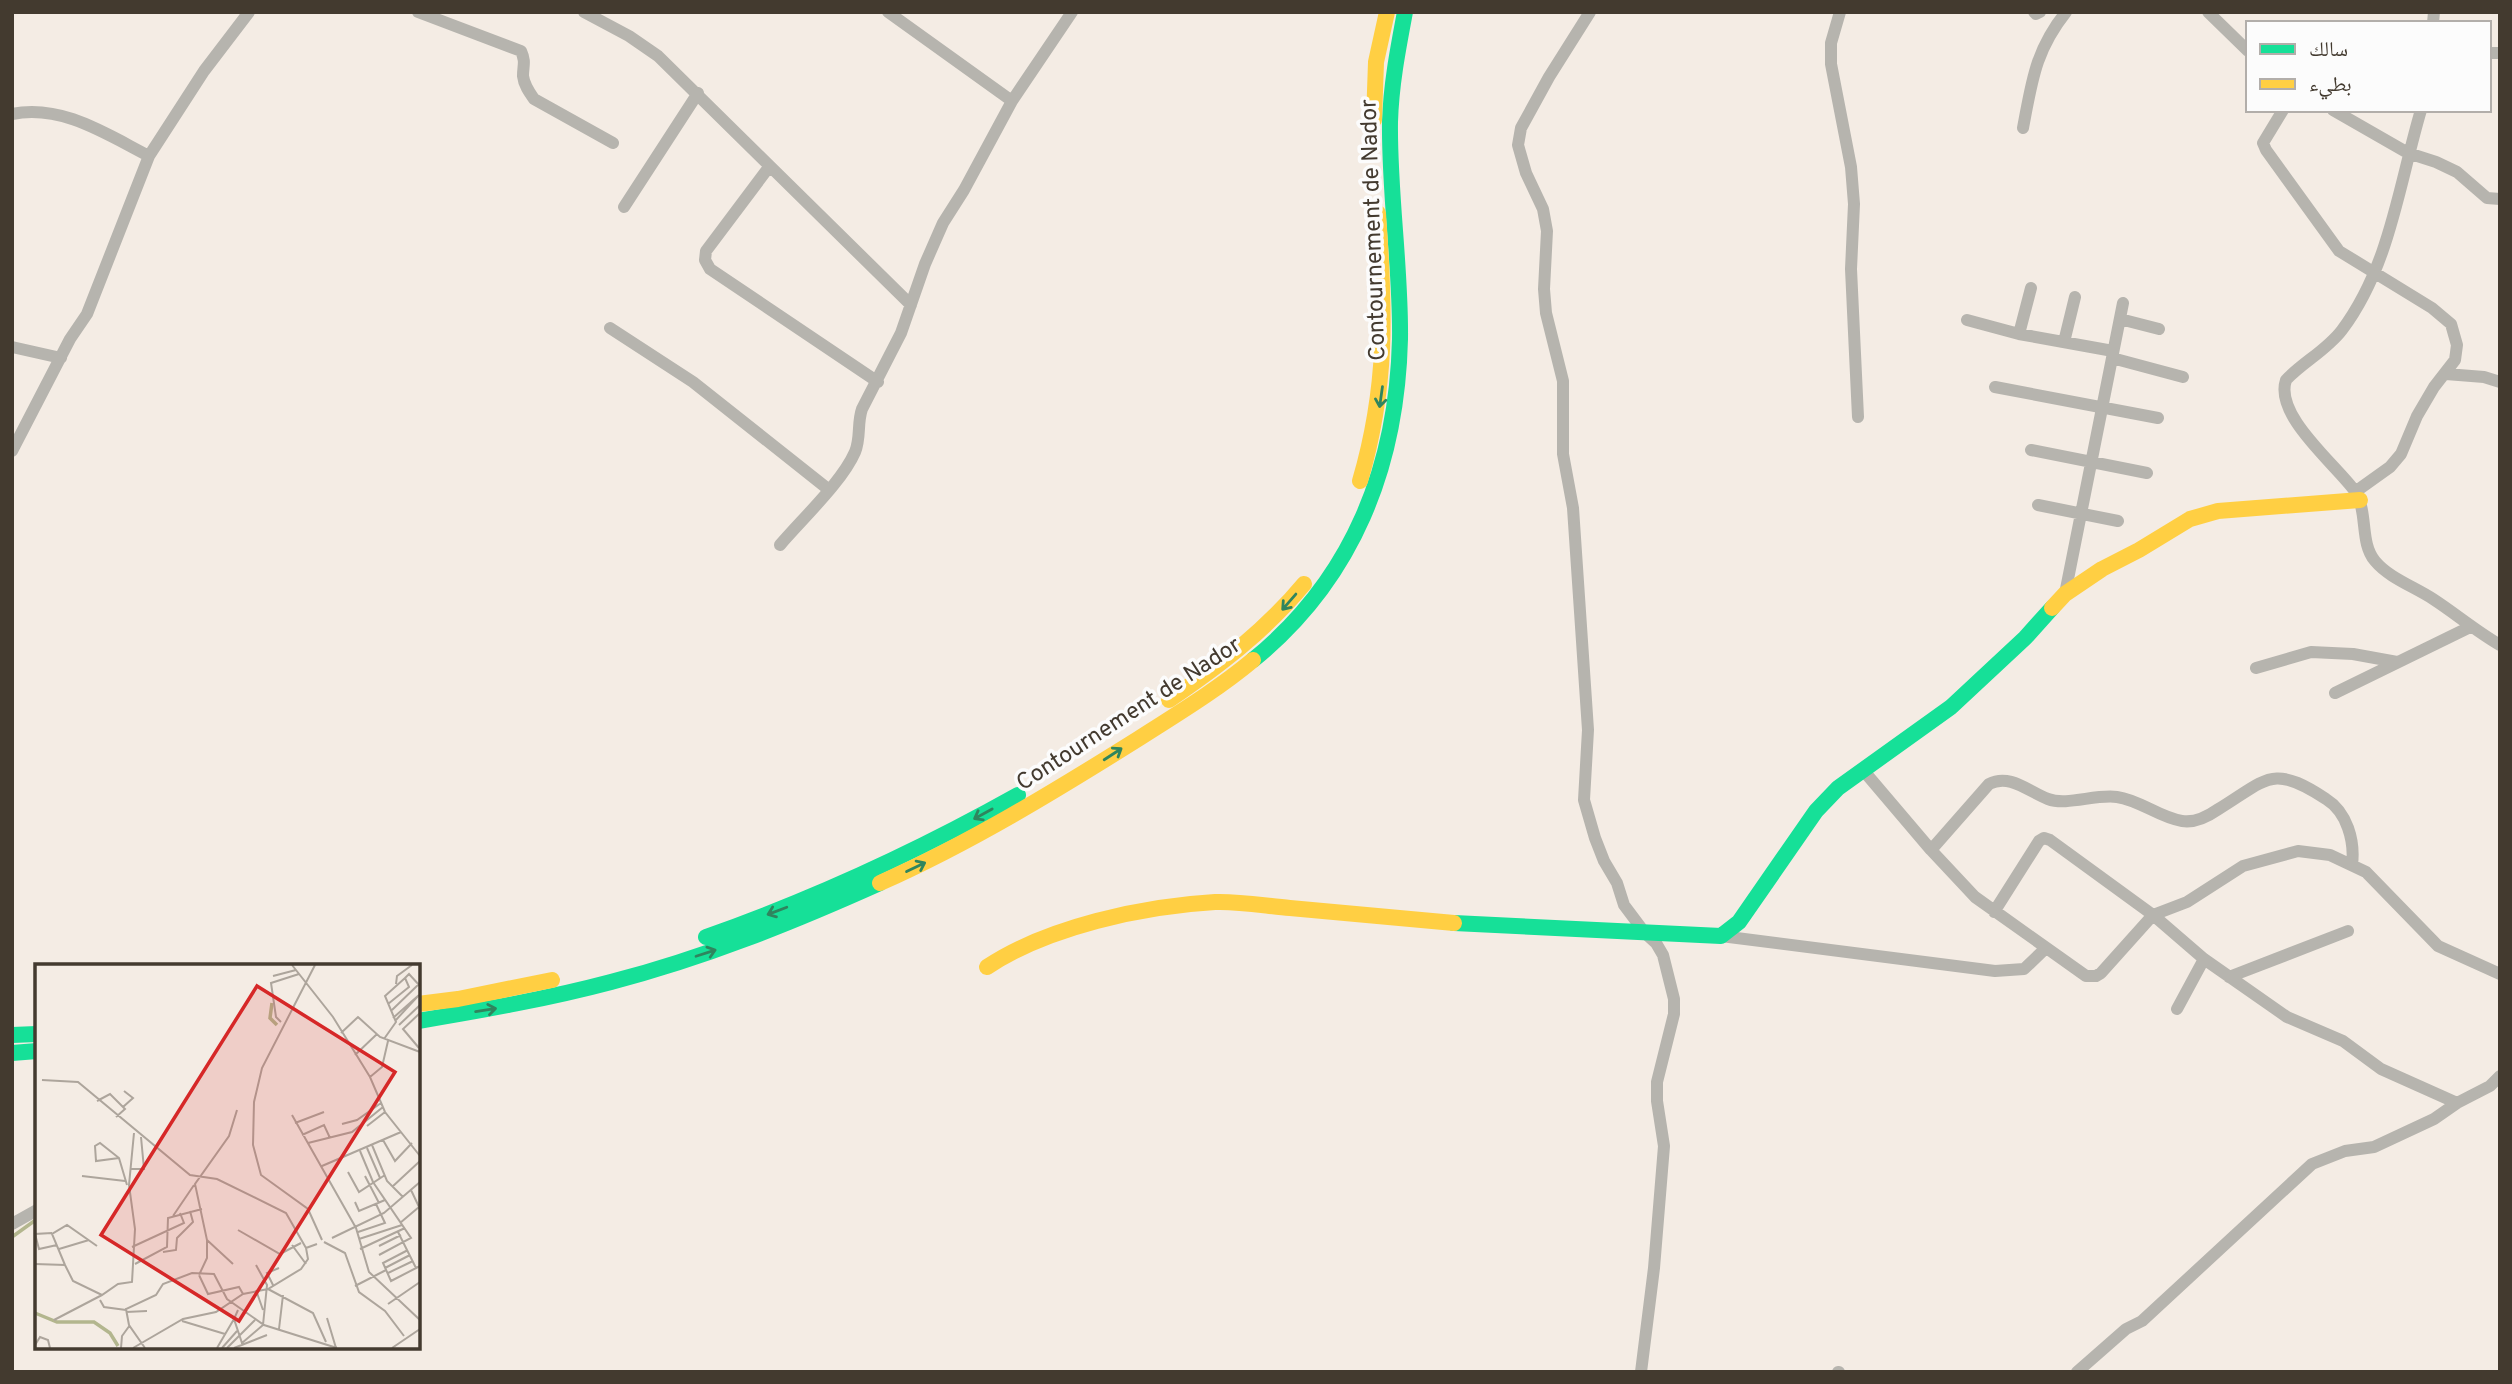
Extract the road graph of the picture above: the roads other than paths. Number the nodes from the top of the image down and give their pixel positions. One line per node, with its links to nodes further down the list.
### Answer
1 (248, 12): 24 (street)
2 (418, 12): 22 (street)
3 (584, 12): 15 (street)
4 (888, 12): 16 (street)
5 (1072, 12): 16 (street)
6 (1387, 12): 66 (main road, Contournement de Nador, one-way to 66)
7 (1405, 12): 83 (main road, Contournement de Nador, one-way to 7)
8 (1590, 12): 74 (street)
9 (1840, 12): 48 (street)
10 (2034, 12): 11 (street)
11 (2040, 12)
12 (2066, 12): 21 (street)
13 (2209, 13): 14 (street)
14 (2246, 49)
15 (698, 93): 25 (street); 27 (street)
16 (1012, 101): 32 (street)
17 (2282, 112): 28 (street)
18 (2336, 112): 23 (street)
19 (2420, 112): 23 (street)
20 (12, 114): 24 (street)
21 (2023, 128)
22 (613, 143)
23 (2408, 153): 26 (street); 28 (street)
24 (149, 156): 41 (street)
25 (769, 167): 32 (street); 44 (street)
26 (2500, 199)
27 (624, 207)
28 (2374, 271): 42 (street); 55 (street)
29 (2031, 288): 37 (street)
30 (2076, 297): 38 (street)
31 (2123, 303): 33 (street)
32 (911, 305): 44 (street)
33 (2120, 319): 36 (street); 40 (street)
34 (1967, 320): 37 (street)
35 (610, 328): 54 (street)
36 (2159, 329)
37 (2019, 334): 38 (street)
38 (2064, 342): 40 (street)
39 (12, 346): 41 (street)
40 (2113, 355): 43 (street); 47 (street)
41 (61, 358): 51 (street)
42 (2446, 374): 45 (street); 55 (street)
43 (2183, 377)
44 (878, 382): 54 (street)
45 (2500, 382)
46 (1995, 387): 47 (street)
47 (2101, 407): 49 (street); 52 (street)
48 (1858, 417)
49 (2158, 418)
50 (2031, 450): 52 (street)
51 (12, 451)
52 (2090, 461): 53 (street); 57 (street)
53 (2147, 472)
54 (828, 489): 59 (street)
55 (2357, 496): 60 (main road); 61 (street)
56 (2038, 505): 57 (street)
57 (2080, 513): 58 (street); 60 (street)
58 (2118, 521)
59 (780, 545)
60 (2065, 594): 68 (main road)
61 (2470, 627): 62 (street); 63 (street)
62 (2500, 645)
63 (2398, 663): 64 (street); 65 (street)
64 (2256, 668)
65 (2335, 693)
66 (1161, 705)
67 (1126, 728): 81 (main road, Contournement de Nador, one-way to 81)
68 (1863, 770): 69 (street); 75 (main road)
69 (1931, 850): 70 (street); 71 (street)
70 (2352, 865): 72 (street); 79 (street)
71 (1994, 912): 72 (street); 76 (street)
72 (2153, 915): 76 (street); 77 (street)
73 (2348, 931): 80 (street)
74 (1645, 933): 75 (main road); 78 (main road); 92 (street)
75 (1721, 936): 76 (street)
76 (2046, 948)
77 (2204, 960): 80 (street); 82 (street)
78 (987, 967)
79 (2500, 974)
80 (2229, 977): 89 (street)
81 (420, 1004)
82 (2177, 1009)
83 (420, 1021)
84 (35, 1034): 85 (main road)
85 (12, 1035)
86 (35, 1051): 87 (main road)
87 (12, 1053)
88 (2500, 1076): 89 (street)
89 (2457, 1103): 93 (street)
90 (35, 1211): 91 (street)
91 (12, 1224)
92 (1641, 1372)
93 (2077, 1372)

